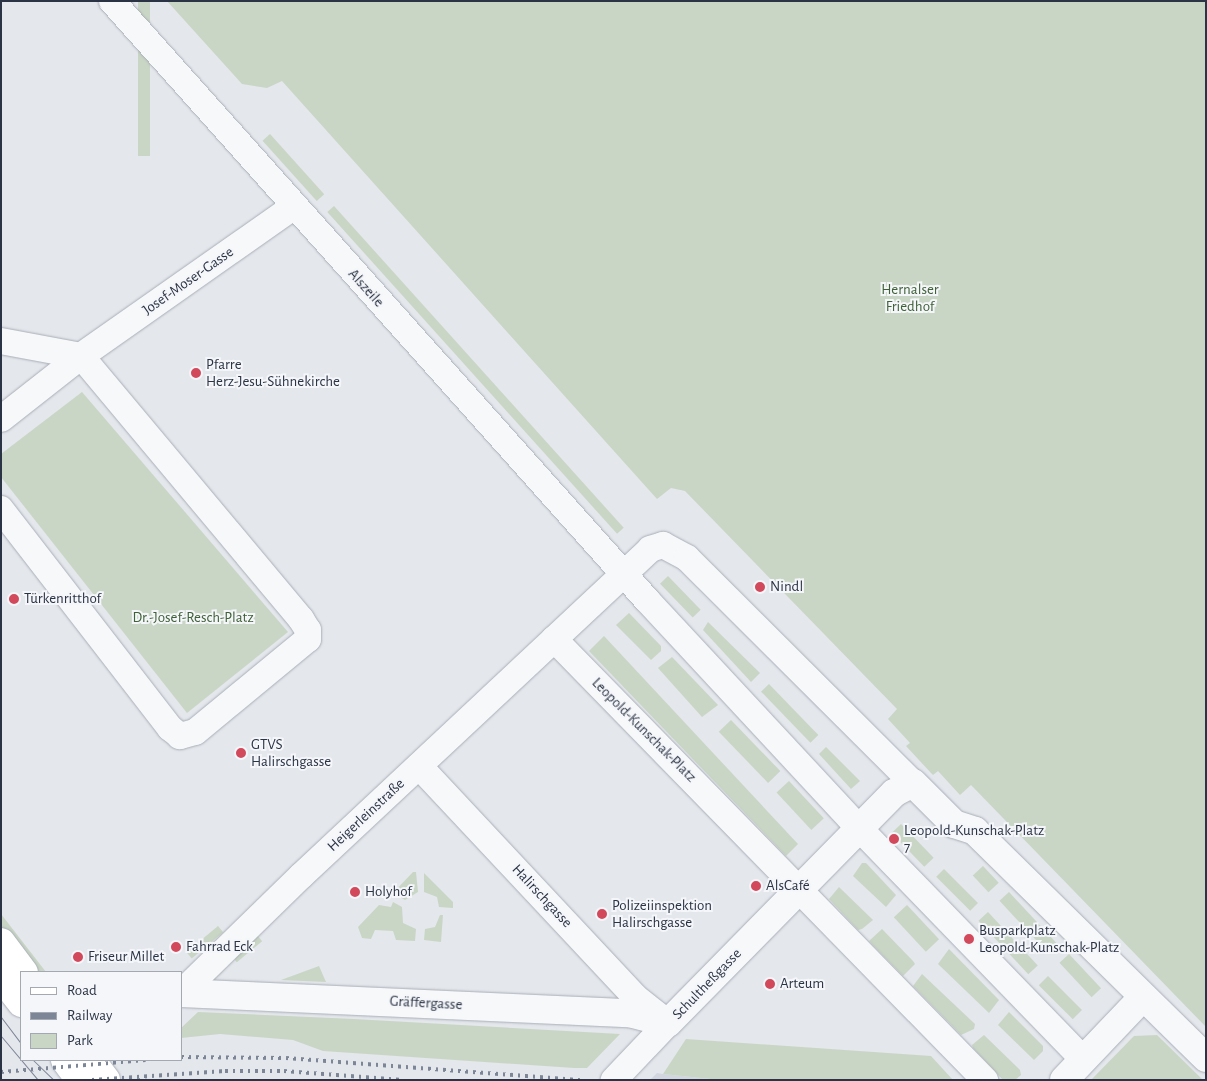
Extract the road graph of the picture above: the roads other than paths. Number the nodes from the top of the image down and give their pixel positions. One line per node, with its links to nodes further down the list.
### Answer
1 (112, 1): 2 (street, Alszeile)
2 (294, 207): 4 (street, Josef-Moser-Gasse); 7 (street, Alszeile)
3 (1, 341): 4 (street)
4 (82, 356): 5 (street); 6 (street)
5 (1, 420)
6 (1, 509)
7 (623, 574): 8 (street); 10 (street); 11 (street)
8 (554, 639): 9 (street, Heigerleinstraße); 12 (street, Leopold-Kunschak-Platz)
9 (419, 766): 16 (street, Heigerleinstraße); 19 (street, Halirschgasse)
10 (913, 784): 11 (street); 17 (street)
11 (859, 828): 12 (street); 21 (street)
12 (800, 888): 19 (street, Schultheßgasse); 25 (street, Leopold-Kunschak-Platz)
13 (1, 942): 14 (main road)
14 (23, 971)
15 (1, 977): 18 (main road)
16 (182, 992): 19 (street, Gräffergasse)
17 (1142, 998): 20 (street); 21 (street)
18 (20, 1002)
19 (668, 1023): 24 (street, Schultheßgasse)
20 (1206, 1058)
21 (1083, 1059): 26 (street)
22 (68, 1061): 23 (main road)
23 (95, 1071)
24 (614, 1080)
25 (985, 1080)
26 (1064, 1080)

